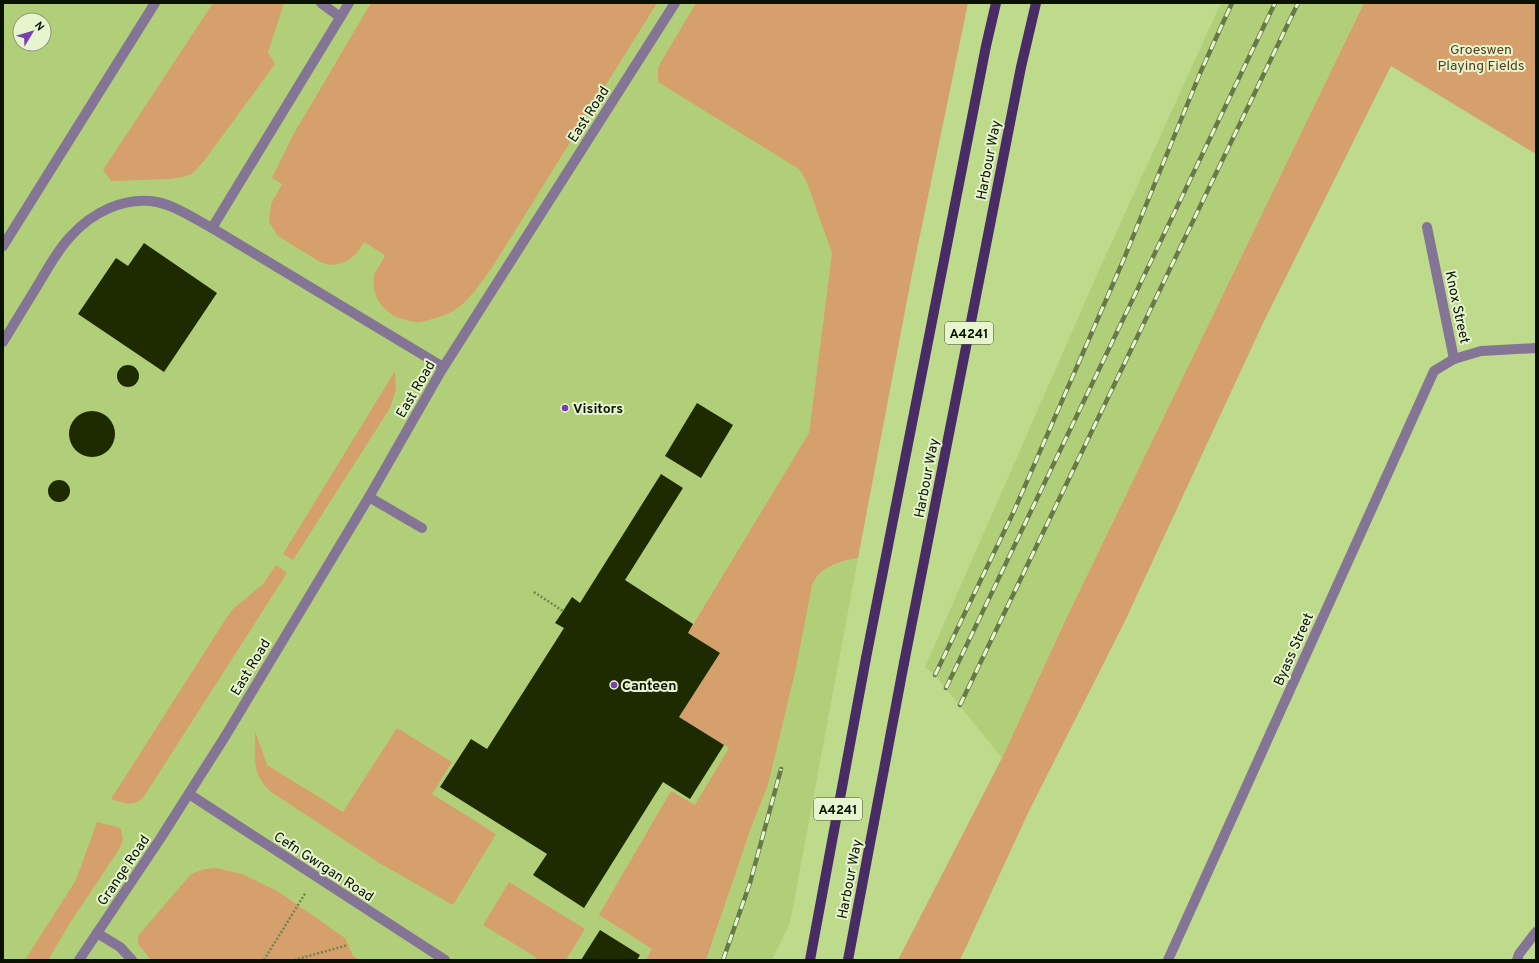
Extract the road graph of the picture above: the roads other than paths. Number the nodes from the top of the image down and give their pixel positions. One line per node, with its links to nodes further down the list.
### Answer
1 (155, 3): 10 (street)
2 (321, 3): 7 (street)
3 (349, 3): 7 (street)
4 (675, 3): 14 (street, East Road)
5 (996, 3): 23 (main road, Harbour Way / A4241, bridge)
6 (1036, 3): 24 (main road, Harbour Way / A4241, bridge)
7 (340, 17): 9 (street)
8 (1427, 227): 13 (street, Knox Street)
9 (212, 228): 11 (street); 14 (street)
10 (3, 246)
11 (3, 342)
12 (1536, 348): 13 (street, Knox Street)
13 (1454, 359): 25 (street, Byass Street)
14 (443, 367): 15 (street, East Road)
15 (369, 497): 16 (street); 17 (street, East Road)
16 (422, 528)
17 (188, 794): 19 (street, Grange Road); 22 (street, Cefn Gwrgan Road)
18 (1536, 932): 26 (street)
19 (97, 933): 20 (street, Grange Road); 21 (street)
20 (79, 960)
21 (132, 960)
22 (445, 960)
23 (810, 960)
24 (848, 960)
25 (1168, 960)
26 (1516, 960)

